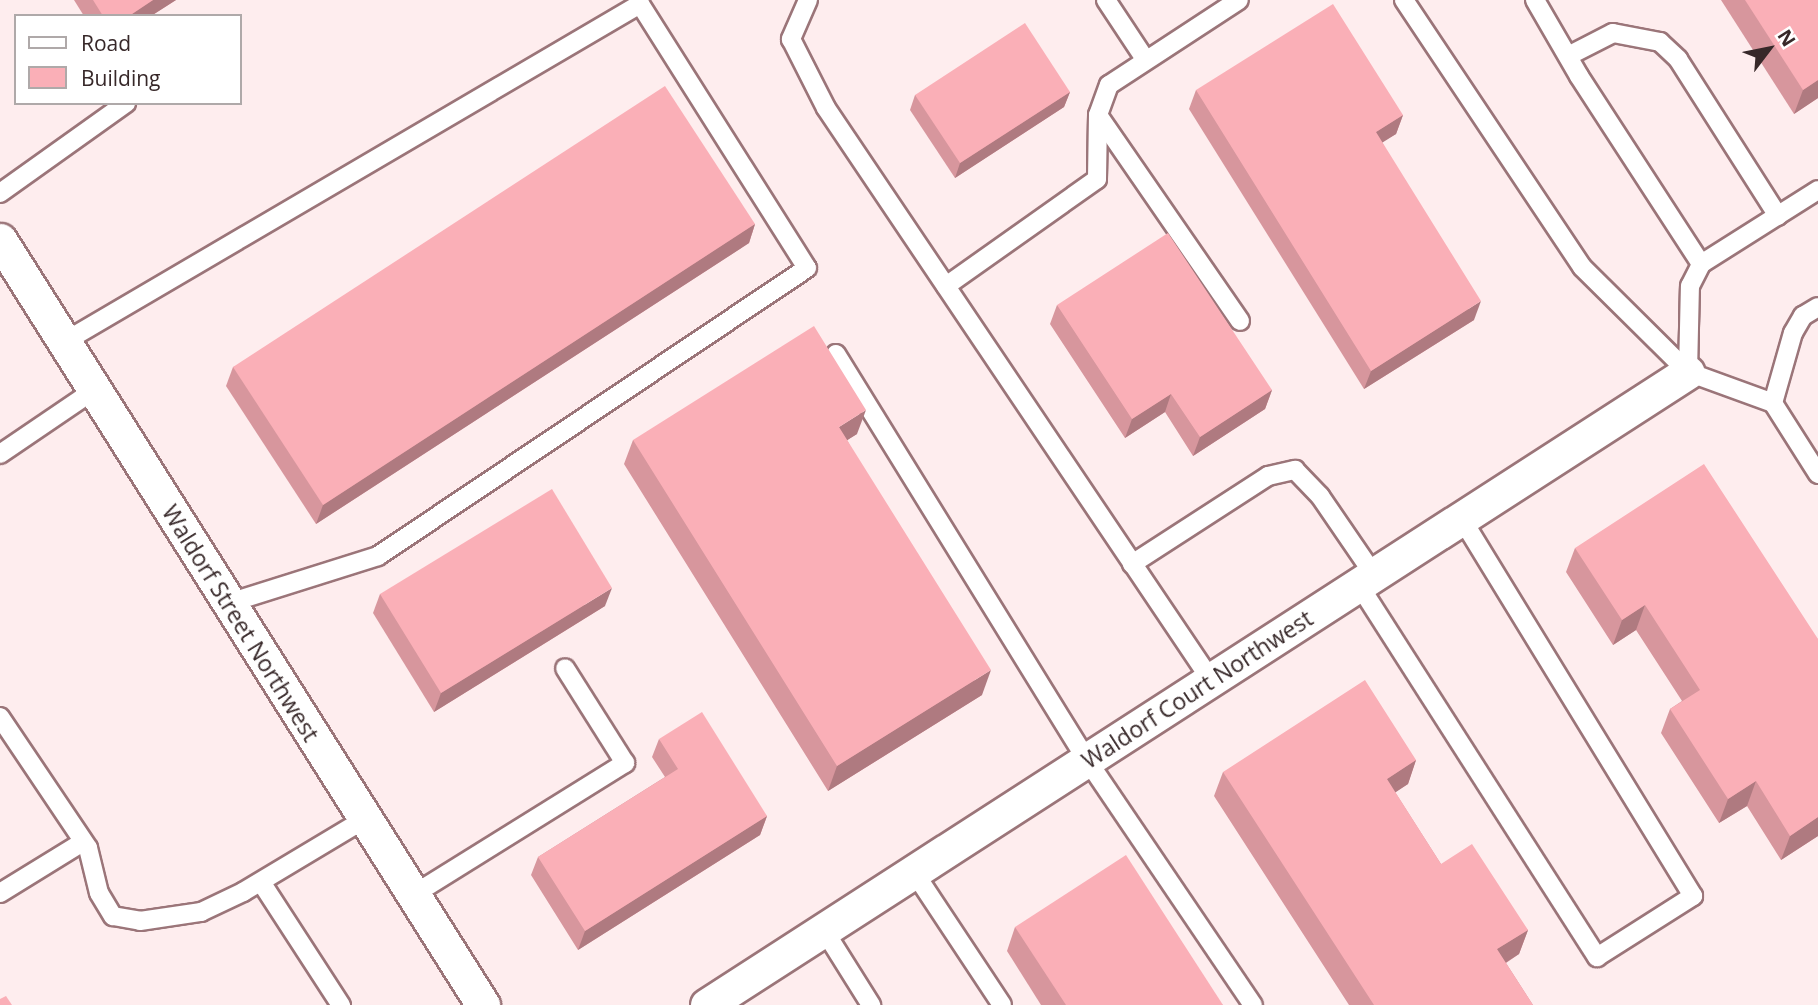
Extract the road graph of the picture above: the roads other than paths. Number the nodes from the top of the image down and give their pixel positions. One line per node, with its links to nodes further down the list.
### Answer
1 (808, 0): 15 (lane)
2 (1106, 0): 7 (lane)
3 (1239, 0): 7 (lane)
4 (1404, 0): 20 (lane)
5 (1535, 0): 6 (lane)
6 (1570, 55): 12 (lane); 14 (lane)
7 (1145, 59): 9 (lane)
8 (123, 105): 11 (lane)
9 (1098, 115): 15 (lane); 17 (lane)
10 (1818, 190): 12 (lane)
11 (0, 193)
12 (1778, 216): 14 (lane)
13 (0, 240): 18 (street, Waldorf Street Northwest)
14 (1702, 264): 20 (lane)
15 (946, 286): 26 (lane)
16 (1818, 307): 22 (lane)
17 (1240, 321)
18 (64, 342): 21 (street, Waldorf Street Northwest); 28 (lane)
19 (836, 354): 33 (lane)
20 (1688, 372): 22 (lane); 25 (street, Waldorf Court Northwest)
21 (94, 390): 23 (lane); 28 (street, Waldorf Street Northwest)
22 (1773, 403): 24 (lane)
23 (0, 454)
24 (1818, 474)
25 (1461, 519): 27 (street, Waldorf Court Northwest); 27 (lane)
26 (1132, 564): 27 (lane); 30 (lane)
27 (1366, 580): 30 (street, Waldorf Court Northwest)
28 (229, 603): 34 (street, Waldorf Street Northwest)
29 (565, 668): 39 (lane)
30 (1211, 680): 33 (street, Waldorf Court Northwest)
31 (0, 717): 32 (lane)
32 (5, 735): 35 (lane)
33 (1087, 760): 36 (street, Waldorf Court Northwest); 46 (lane)
34 (365, 819): 37 (lane); 39 (street, Waldorf Street Northwest)
35 (83, 842): 37 (lane); 38 (lane)
36 (914, 872): 40 (street, Waldorf Court Northwest); 45 (lane)
37 (261, 882): 41 (lane)
38 (0, 893)
39 (414, 895): 42 (street, Waldorf Street Northwest)
40 (824, 930): 43 (street, Waldorf Court Northwest); 44 (lane)
41 (341, 1005)
42 (483, 1005)
43 (707, 1005)
44 (871, 1005)
45 (1002, 1005)
46 (1252, 1005)

